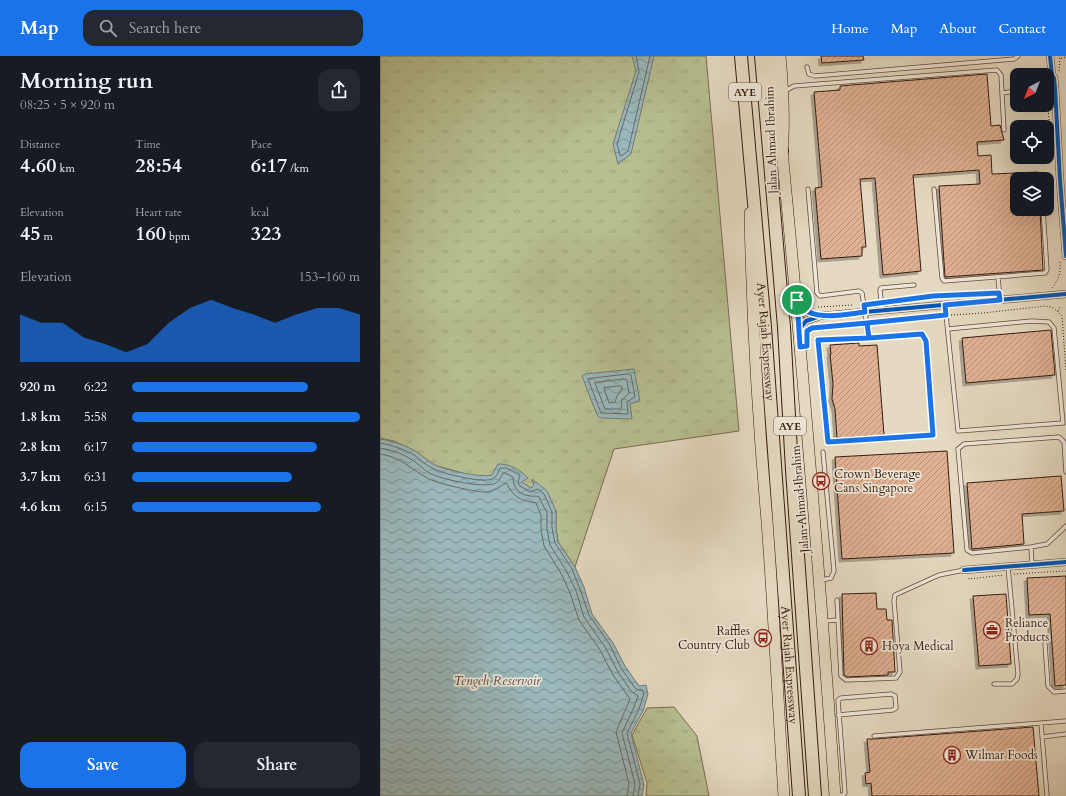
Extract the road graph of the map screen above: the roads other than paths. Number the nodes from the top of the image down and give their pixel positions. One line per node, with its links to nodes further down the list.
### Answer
1 (741, 56): 17 (highway, Ayer Rajah Expressway / AYE)
2 (761, 56): 59 (highway, Ayer Rajah Expressway / AYE)
3 (772, 56): 19 (highway)
4 (780, 56): 11 (main road, Jalan Ahmad Ibrahim)
5 (1018, 56): 8 (lane)
6 (1050, 56): 9 (street)
7 (1058, 57): 10 (street)
8 (807, 68)
9 (1051, 68)
10 (1054, 78): 13 (street)
11 (785, 80): 12 (lane); 15 (main road, Jalan Ahmad Ibrahim)
12 (794, 86): 15 (lane); 16 (lane)
13 (1055, 88): 23 (street)
14 (1010, 92): 16 (lane)
15 (782, 93): 19 (main road, Jalan Ahmad Ibrahim)
16 (1002, 93): 18 (lane)
17 (748, 129): 57 (main road, Jalan Ahmad Ibrahim); 58 (highway, Ayer Rajah Expressway / AYE)
18 (1004, 130)
19 (782, 151): 28 (main road, Jalan Ahmad Ibrahim)
20 (808, 189): 30 (lane)
21 (934, 189): 24 (lane)
22 (1043, 216): 24 (lane)
23 (1066, 256)
24 (998, 277): 27 (lane)
25 (914, 285): 31 (lane)
26 (1066, 294): 27 (street)
27 (999, 296): 29 (street)
28 (797, 300): 32 (street); 34 (main road, Jalan Ahmad Ibrahim)
29 (945, 305): 31 (street); 33 (lane)
30 (865, 308): 31 (street); 32 (street); 35 (lane)
31 (882, 310)
32 (820, 316): 34 (street)
33 (948, 329): 33 (lane)
34 (803, 331): 44 (main road, Jalan Ahmad Ibrahim)
35 (869, 338): 35 (lane)
36 (823, 452): 44 (lane)
37 (1066, 472): 39 (lane)
38 (1066, 526): 39 (lane)
39 (1031, 547): 41 (lane)
40 (1066, 562): 41 (street)
41 (1032, 565): 42 (street)
42 (1008, 566): 43 (street); 49 (lane)
43 (964, 570): 46 (lane)
44 (820, 580): 47 (main road, Jalan Ahmad Ibrahim)
45 (837, 600): 46 (lane)
46 (838, 620): 47 (lane)
47 (823, 621): 60 (main road, Jalan Ahmad Ibrahim)
48 (1045, 644): 50 (lane)
49 (994, 684)
50 (1066, 691)
51 (838, 715): 51 (lane); 60 (lane)
52 (1066, 721): 53 (lane)
53 (1041, 723): 55 (lane); 56 (lane)
54 (1066, 734): 56 (lane)
55 (874, 736)
56 (1042, 737): 61 (lane)
57 (784, 796)
58 (799, 796)
59 (816, 796)
60 (835, 796)
61 (1047, 796)

